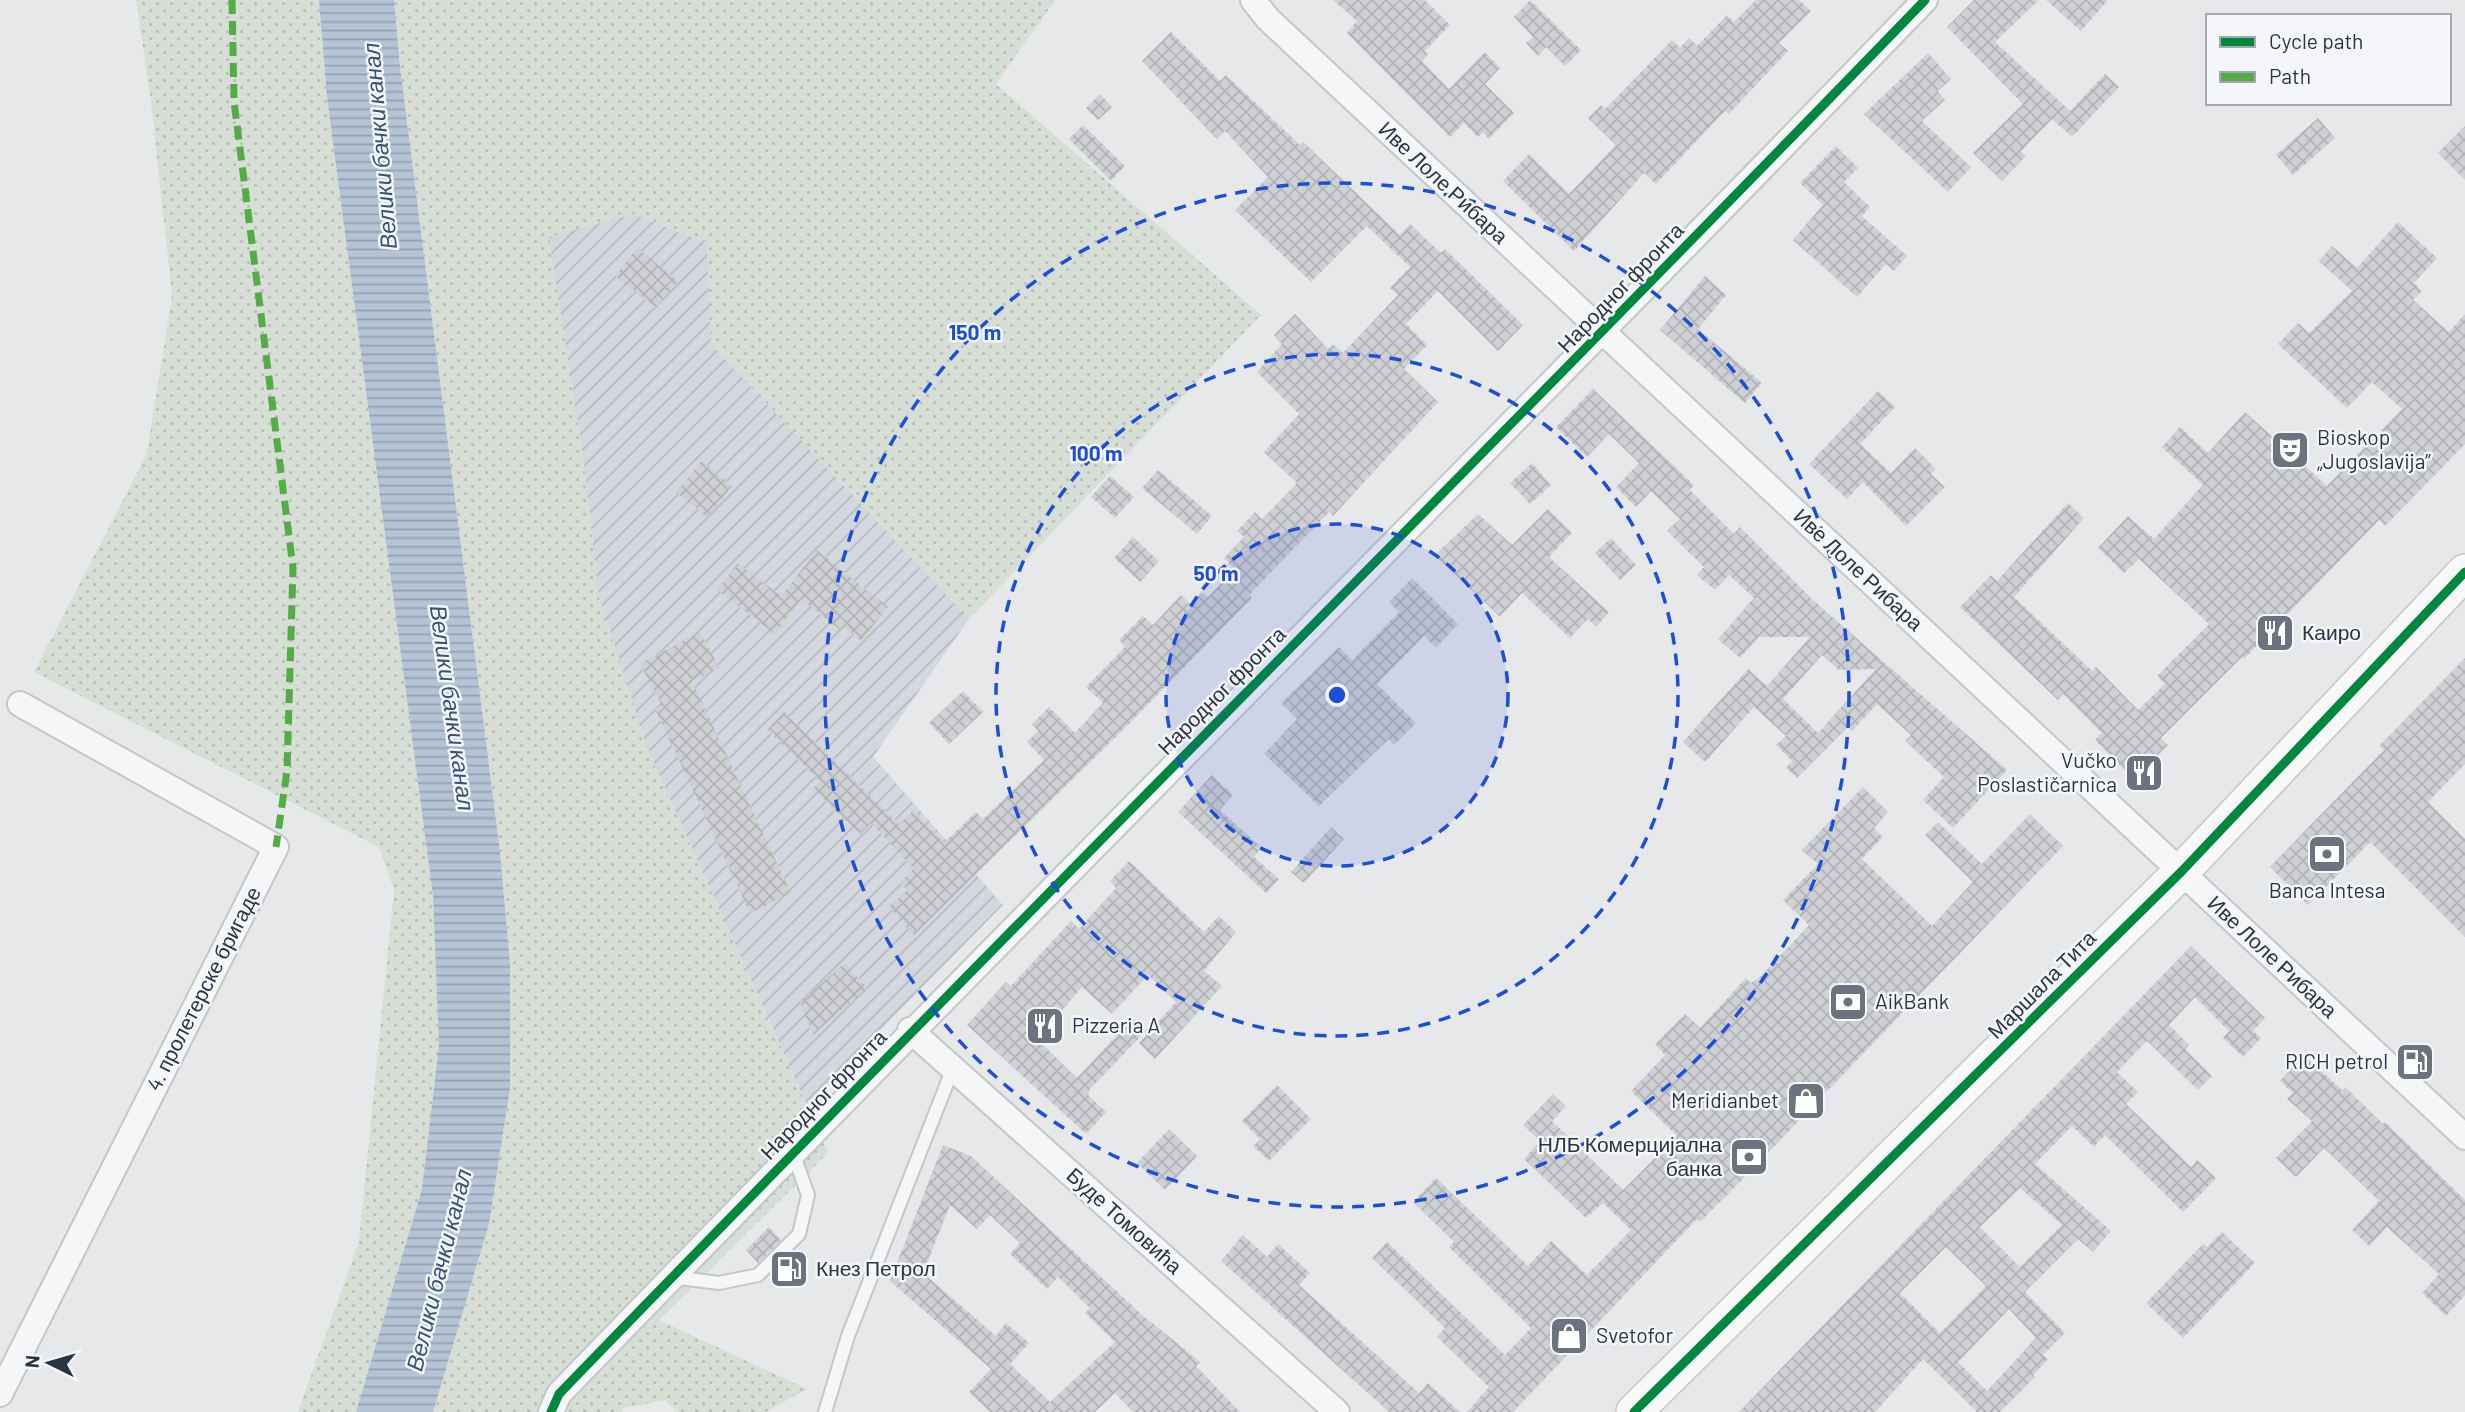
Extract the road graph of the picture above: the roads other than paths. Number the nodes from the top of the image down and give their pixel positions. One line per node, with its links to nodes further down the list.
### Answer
1 (1253, 0): 3 (street, Иве Лоле Рибара)
2 (1925, 0): 3 (street, Народног фронта)
3 (1603, 332): 6 (street, Иве Лоле Рибара); 7 (street, Народног фронта)
4 (2465, 572): 6 (street, Маршала Тита)
5 (20, 704): 12 (street, 4. пролетерске бригаде)
6 (2182, 871): 9 (street, Иве Лоле Рибара); 16 (street, Маршала Тита)
7 (911, 1030): 8 (street, Буде Томовића); 10 (street, Народног фронта)
8 (953, 1068): 14 (lane); 15 (street, Буде Томовића)
9 (2465, 1137)
10 (793, 1152): 11 (street, Народног фронта); 11 (lane)
11 (672, 1277): 13 (street, Народног фронта)
12 (0, 1394)
13 (551, 1412)
14 (825, 1412)
15 (1337, 1412)
16 (1634, 1412)

